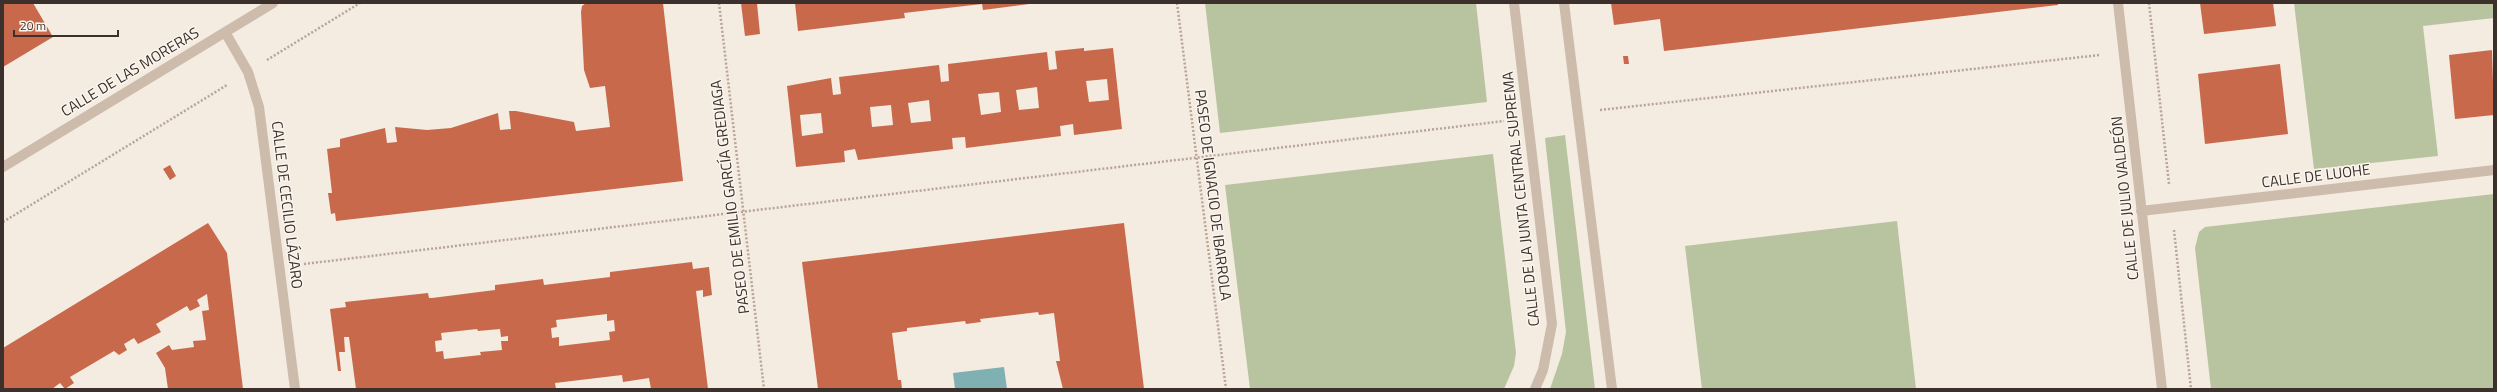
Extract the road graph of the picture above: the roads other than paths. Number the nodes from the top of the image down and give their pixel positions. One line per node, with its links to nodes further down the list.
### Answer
1 (273, 3): 5 (street, CALLE DE LAS MORERAS)
2 (1514, 3): 10 (street, CALLE DE LA JUNTA CENTRAL SUPREMA)
3 (1564, 3): 11 (street)
4 (2118, 3): 8 (street, CALLE DE JULIO VALDEÓN)
5 (225, 32): 6 (street, CALLE DE LAS MORERAS); 9 (street, CALLE DE CECILIO LÁZARO)
6 (3, 167)
7 (2494, 170): 8 (street, CALLE DE LUOHE)
8 (2141, 211): 12 (street, CALLE DE JULIO VALDEÓN)
9 (295, 389)
10 (1535, 389)
11 (1612, 389)
12 (2162, 389)

